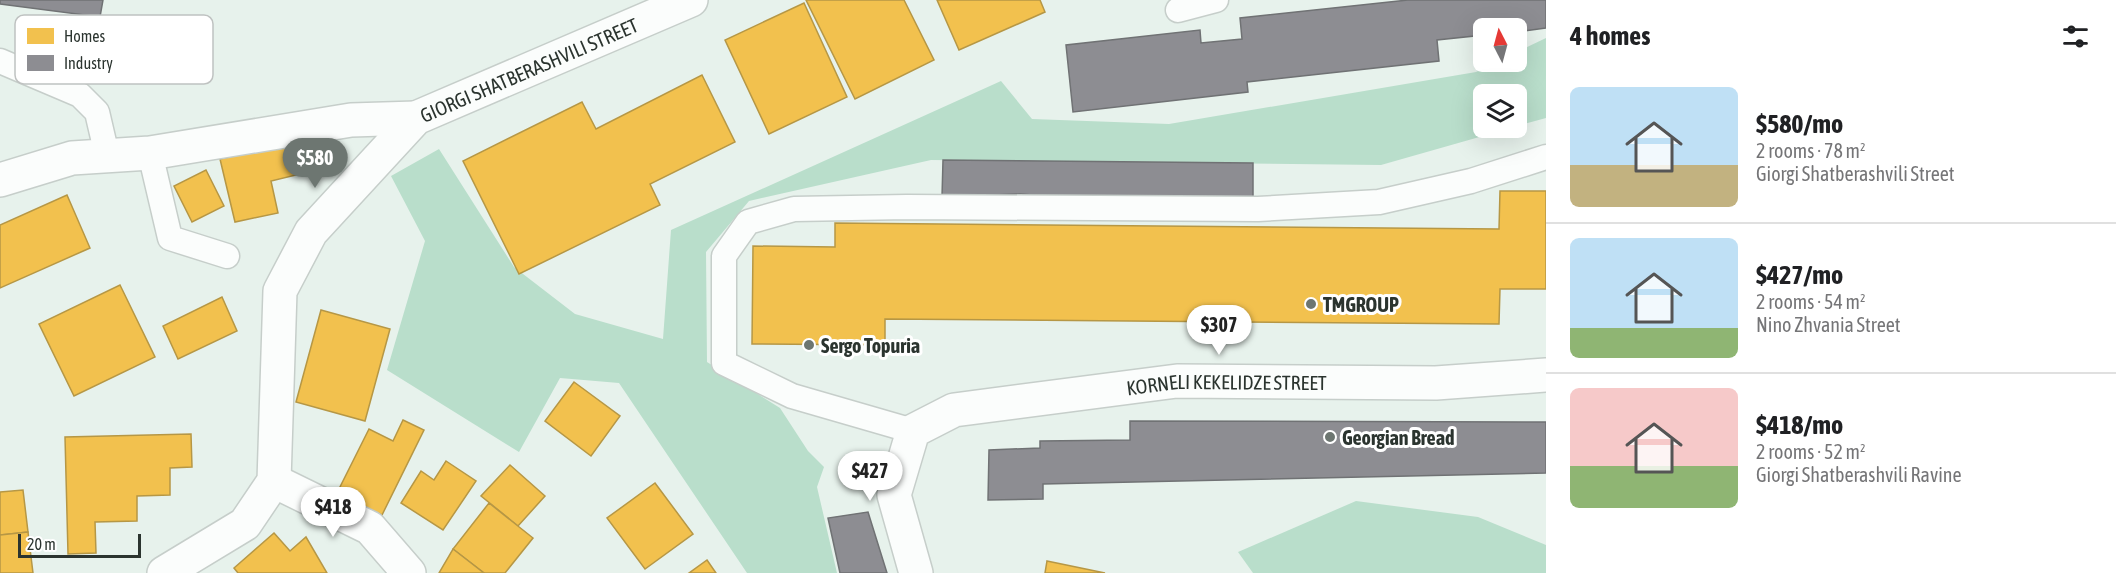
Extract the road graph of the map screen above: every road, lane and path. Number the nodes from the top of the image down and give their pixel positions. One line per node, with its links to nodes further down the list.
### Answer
1 (1216, 0): 3 (lane)
2 (676, 3): 7 (street, GIORGI SHATBERASHVILI STREET)
3 (1178, 10)
4 (0, 61): 5 (lane)
5 (15, 67)
6 (54, 84): 9 (lane)
7 (416, 118): 8 (street); 15 (street, GIORGI SHATBERASHVILI STREET)
8 (150, 153): 9 (street); 12 (lane)
9 (107, 154): 11 (street)
10 (1546, 158): 14 (lane)
11 (0, 180)
12 (227, 255)
13 (1546, 375): 14 (street, KORNELI KEKELIDZE STREET)
14 (913, 431): 18 (street)
15 (274, 481): 16 (street); 17 (street)
16 (164, 573)
17 (409, 573)
18 (916, 573)

